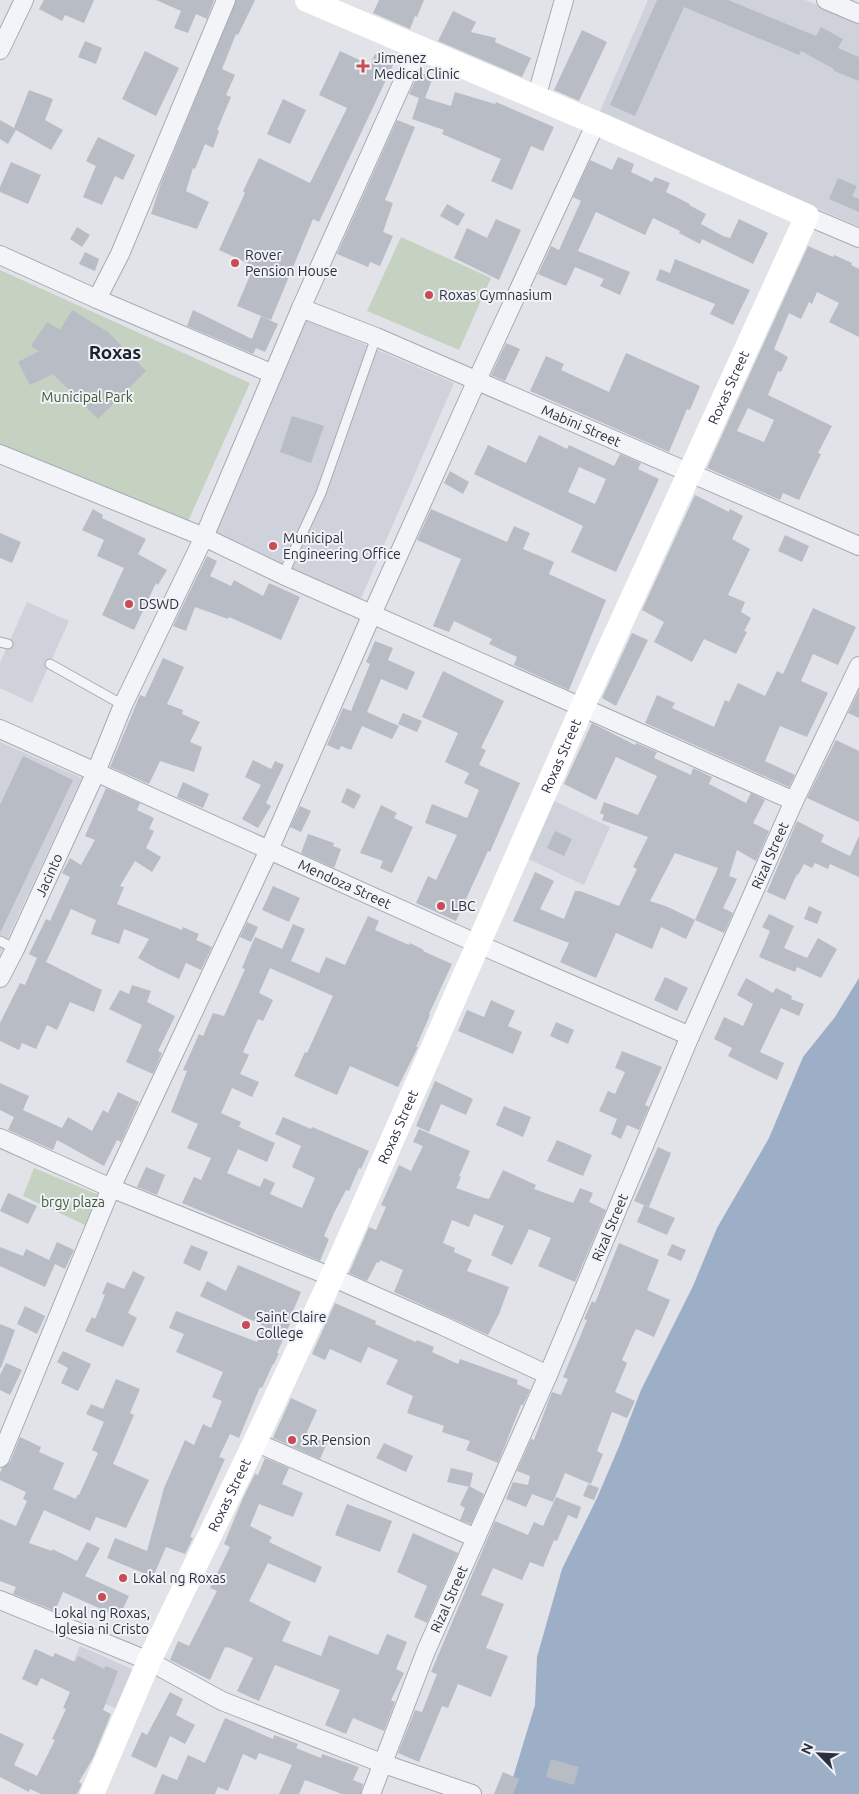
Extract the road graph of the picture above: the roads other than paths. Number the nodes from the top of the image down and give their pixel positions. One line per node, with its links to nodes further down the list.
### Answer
1 (24, 0): 8 (street)
2 (226, 0): 14 (street)
3 (307, 0): 7 (main road)
4 (564, 0): 9 (street)
5 (826, 0): 6 (street)
6 (859, 14)
7 (418, 48): 9 (main road); 15 (street, Jacinto)
8 (0, 50)
9 (536, 98): 10 (main road)
10 (596, 123): 11 (main road); 18 (street)
11 (806, 216): 12 (street); 20 (main road, Roxas Street)
12 (859, 238)
13 (0, 255): 14 (street)
14 (97, 299): 17 (street)
15 (301, 308): 16 (street, Mabini Street); 17 (street, Jacinto)
16 (376, 337): 18 (street, Mabini Street); 23 (lane)
17 (273, 374): 21 (street, Jacinto)
18 (477, 380): 20 (street, Mabini Street); 24 (street)
19 (0, 454): 21 (street)
20 (688, 472): 22 (street, Mabini Street); 28 (main road, Roxas Street)
21 (204, 537): 23 (street); 27 (street, Jacinto)
22 (859, 546)
23 (283, 575): 24 (street)
24 (372, 614): 28 (street); 32 (street)
25 (50, 664): 27 (lane)
26 (859, 666): 31 (street, Rizal Street)
27 (123, 705): 30 (street, Jacinto)
28 (582, 708): 31 (street); 33 (main road, Roxas Street)
29 (0, 729): 30 (street, Mendoza Street)
30 (96, 772): 32 (street, Mendoza Street); 34 (street, Jacinto)
31 (794, 801): 36 (street, Rizal Street)
32 (269, 850): 33 (street, Mendoza Street); 38 (street)
33 (478, 944): 36 (street, Mendoza Street); 39 (main road, Roxas Street)
34 (8, 945): 35 (street, Jacinto)
35 (0, 978)
36 (690, 1036): 40 (street, Rizal Street)
37 (0, 1138): 38 (street)
38 (111, 1188): 39 (street); 42 (street)
39 (332, 1277): 40 (street); 41 (main road, Roxas Street)
40 (548, 1374): 43 (street, Rizal Street)
41 (255, 1442): 43 (street); 45 (main road, Roxas Street)
42 (0, 1458)
43 (476, 1538): 46 (street, Rizal Street)
44 (0, 1600): 45 (street)
45 (149, 1661): 46 (street); 47 (main road, Roxas Street)
46 (384, 1764): 48 (street, Rizal Street); 49 (street)
47 (92, 1794)
48 (371, 1794)
49 (472, 1794)

